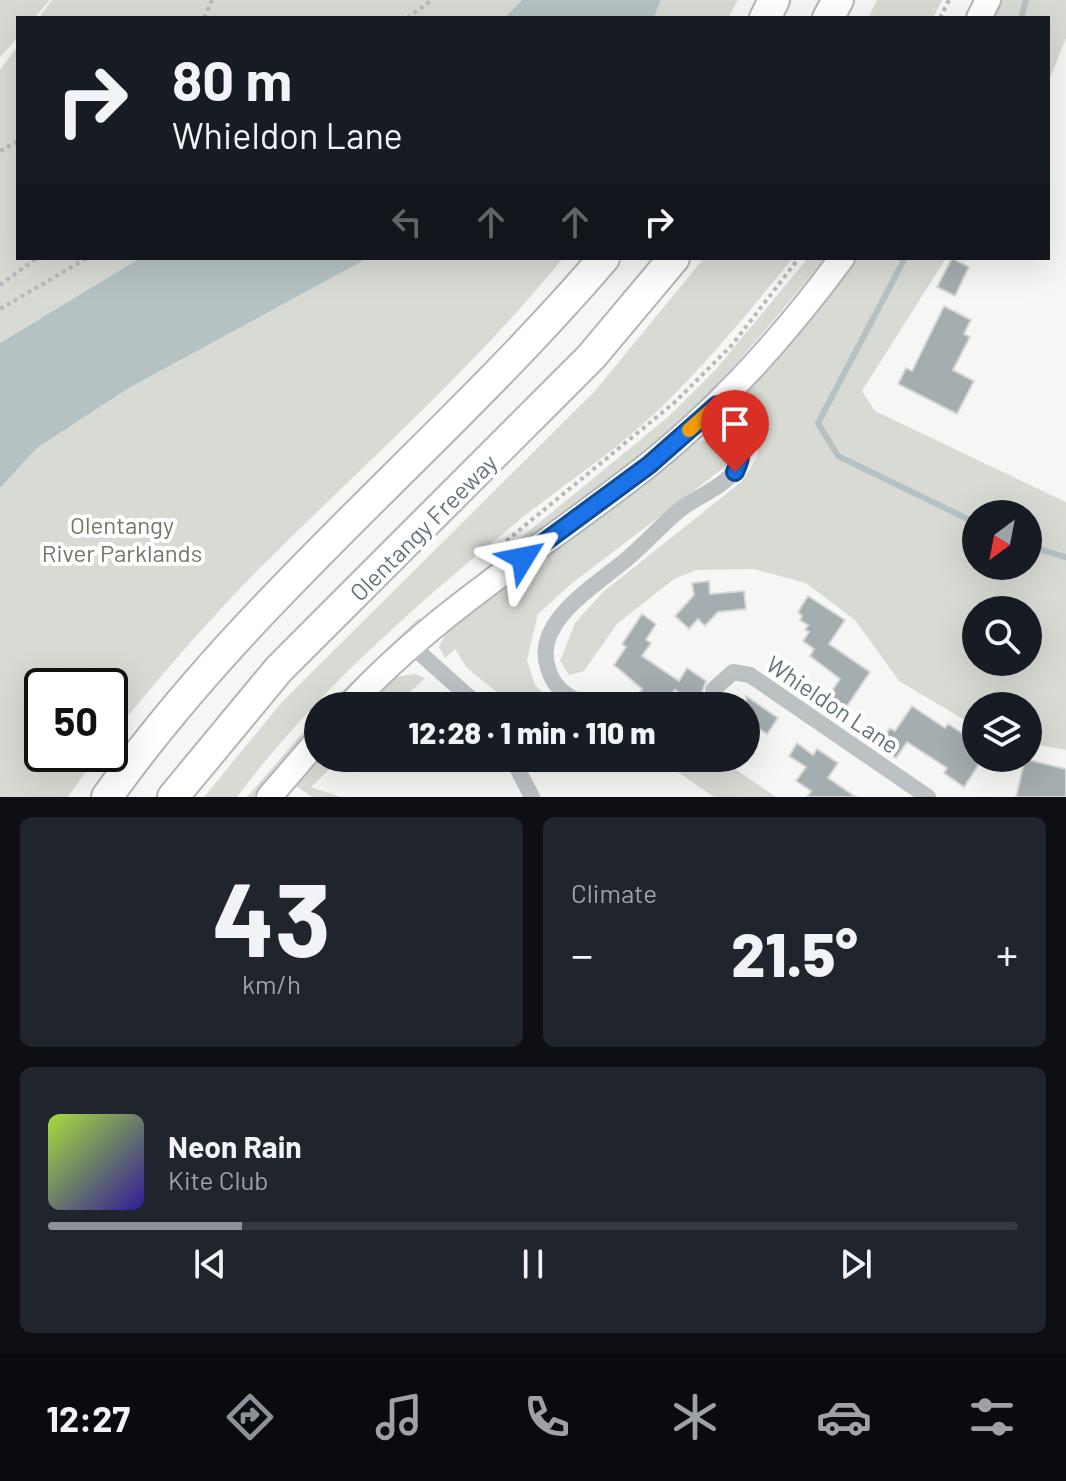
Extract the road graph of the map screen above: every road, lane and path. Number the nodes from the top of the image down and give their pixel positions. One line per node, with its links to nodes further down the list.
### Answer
1 (432, 0): 2 (path)
2 (410, 16)
3 (34, 260): 9 (path)
4 (84, 260): 10 (path)
5 (602, 260): 20 (highway)
6 (672, 260): 21 (highway, Olentangy Freeway)
7 (797, 260): 12 (path)
8 (841, 260): 11 (main road)
9 (0, 285)
10 (0, 309)
11 (717, 405): 13 (main road); 16 (street)
12 (494, 551)
13 (412, 646): 14 (main road); 15 (street)
14 (352, 692)
15 (463, 692)
16 (565, 692)
17 (712, 692): 24 (street, Whieldon Lane)
18 (304, 756): 22 (main road)
19 (519, 772): 23 (street)
20 (107, 797)
21 (173, 797)
22 (269, 797)
23 (532, 797)
24 (928, 797)

